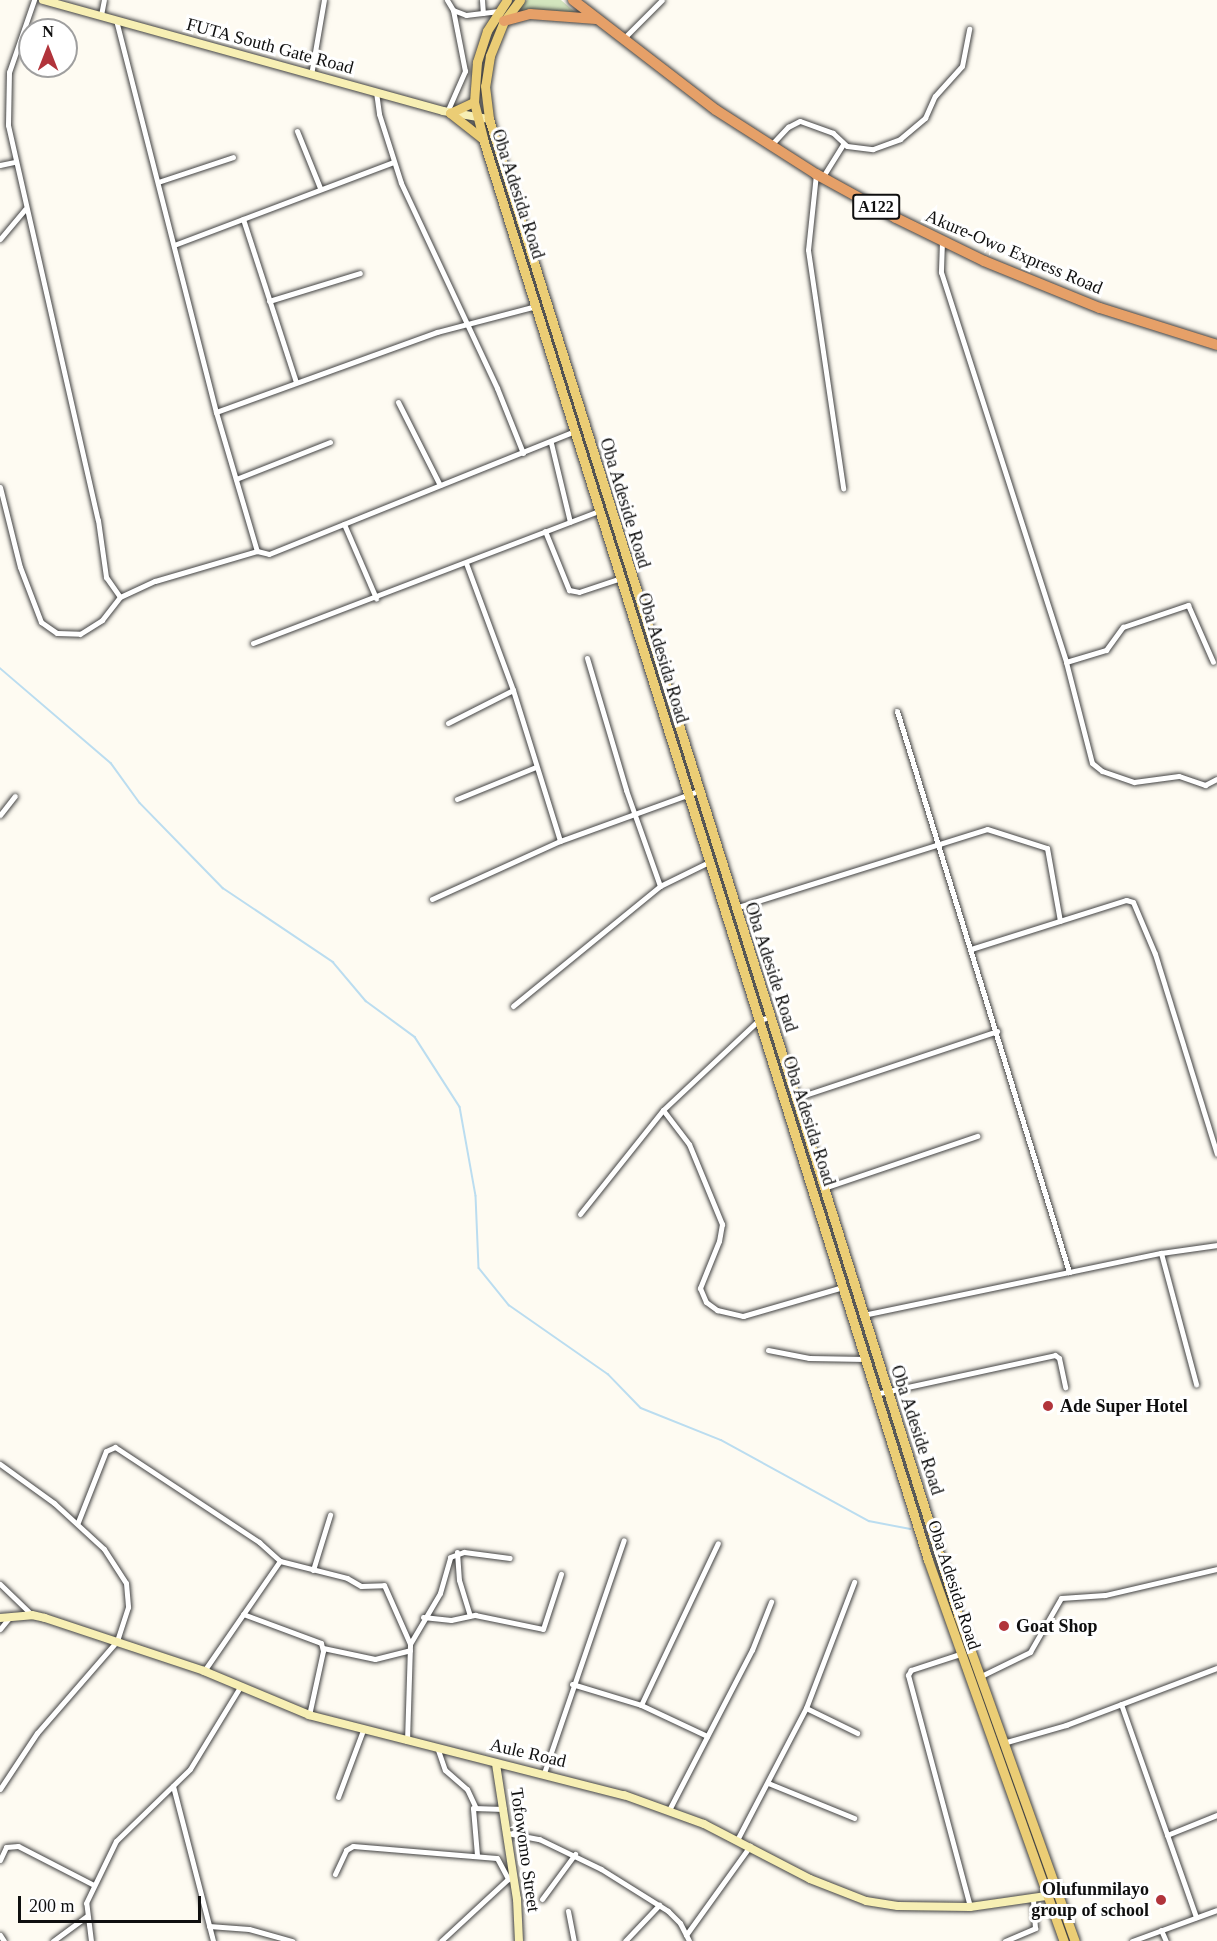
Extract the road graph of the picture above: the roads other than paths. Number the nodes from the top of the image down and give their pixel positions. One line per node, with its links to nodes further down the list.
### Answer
1 (34, 0): 30 (street)
2 (43, 0): 13 (street, FUTA South Gate Road)
3 (104, 0): 13 (street)
4 (324, 0): 19 (street)
5 (447, 0): 11 (street)
6 (482, 0): 12 (street)
7 (507, 0): 14 (main road, Oba Adesida Road)
8 (520, 0): 14 (main road, Oba Adeside Road)
9 (573, 0): 15 (highway, Akure-Owo Express Road / A122)
10 (662, 0): 18 (street)
11 (453, 10): 12 (street); 22 (street)
12 (483, 13): 14 (street)
13 (101, 15): 16 (street, FUTA South Gate Road)
14 (501, 16): 15 (highway); 21 (main road, Oba Adesida Road); 24 (main road, Oba Adeside Road)
15 (596, 19): 18 (highway, Akure-Owo Express Road / A122)
16 (116, 20): 19 (street, FUTA South Gate Road); 34 (street)
17 (969, 29): 28 (street)
18 (622, 40): 27 (highway, Akure-Owo Express Road / A122)
19 (311, 75): 20 (street, FUTA South Gate Road)
20 (376, 92): 22 (street, FUTA South Gate Road); 31 (street)
21 (474, 102): 22 (main road); 23 (main road, Oba Adesida Road)
22 (448, 113): 23 (street, FUTA South Gate Road); 26 (main road)
23 (478, 119): 24 (street, FUTA South Gate Road); 26 (main road, Oba Adesida Road)
24 (489, 119): 66 (main road, Oba Adeside Road)
25 (297, 131): 35 (street)
26 (483, 139): 43 (main road, Oba Adesida Road)
27 (771, 145): 28 (street); 33 (highway, Akure-Owo Express Road / A122)
28 (843, 145): 33 (street)
29 (233, 157): 34 (street)
30 (14, 162): 32 (street); 36 (street)
31 (394, 162): 35 (street); 44 (street)
32 (0, 165)
33 (819, 176): 39 (highway, Akure-Owo Express Road / A122); 56 (street)
34 (158, 182): 40 (street)
35 (320, 188): 37 (street)
36 (25, 209): 38 (street); 64 (street)
37 (243, 219): 40 (street); 42 (street)
38 (0, 239)
39 (942, 241): 45 (highway, Akure-Owo Express Road / A122); 69 (street)
40 (174, 245): 48 (street)
41 (360, 273): 42 (street)
42 (269, 301): 46 (street)
43 (536, 306): 44 (street); 49 (main road, Oba Adesida Road)
44 (464, 324): 46 (street); 52 (street)
45 (1217, 345)
46 (296, 382): 48 (street)
47 (398, 402): 54 (street)
48 (216, 412): 53 (street)
49 (575, 431): 51 (street); 57 (main road, Oba Adesida Road)
50 (330, 442): 53 (street)
51 (551, 443): 52 (street); 58 (street)
52 (523, 453): 54 (street)
53 (236, 479): 61 (street)
54 (440, 485): 59 (street)
55 (0, 487): 64 (street)
56 (843, 488)
57 (600, 510): 58 (street); 63 (main road, Oba Adesida Road)
58 (570, 522): 60 (street)
59 (344, 524): 61 (street); 65 (street)
60 (545, 531): 62 (street); 63 (street)
61 (257, 551): 64 (street)
62 (466, 563): 65 (street); 71 (street)
63 (621, 578): 66 (main road, Oba Adesida Road)
64 (120, 597)
65 (376, 598): 67 (street)
66 (642, 629): 76 (main road, Oba Adesida Road)
67 (254, 643)
68 (587, 658): 79 (street)
69 (1066, 662): 70 (street); 75 (street)
70 (1213, 662)
71 (513, 690): 73 (street); 74 (street)
72 (897, 711): 82 (street)
73 (448, 723)
74 (536, 767): 78 (street); 81 (street)
75 (1217, 779)
76 (693, 792): 79 (street); 83 (main road, Oba Adesida Road); 86 (main road, Oba Adeside Road)
77 (15, 796): 80 (street)
78 (457, 798)
79 (634, 813): 81 (street); 84 (street)
80 (0, 815)
81 (560, 841): 85 (street)
82 (937, 843): 86 (street); 87 (street); 88 (street)
83 (709, 862): 84 (street); 91 (main road, Oba Adesida Road)
84 (660, 886): 89 (street)
85 (432, 900)
86 (734, 904): 90 (main road, Oba Adeside Road)
87 (1060, 921): 88 (street); 96 (street)
88 (971, 949): 92 (street)
89 (513, 1006)
90 (770, 1017): 91 (street); 93 (main road, Oba Adeside Road)
91 (759, 1020): 94 (street); 102 (main road, Oba Adesida Road)
92 (998, 1031): 93 (street); 101 (street)
93 (796, 1098): 97 (main road, Oba Adeside Road)
94 (663, 1110): 98 (street); 102 (street)
95 (977, 1136): 97 (street)
96 (1217, 1154)
97 (824, 1188): 103 (main road, Oba Adeside Road)
98 (580, 1214)
99 (1217, 1245): 100 (street)
100 (1161, 1253): 101 (street); 106 (street)
101 (1069, 1272): 103 (street)
102 (843, 1287): 105 (main road, Oba Adesida Road)
103 (863, 1315): 108 (main road, Oba Adeside Road)
104 (768, 1350): 105 (street)
105 (865, 1359): 109 (main road, Oba Adesida Road)
106 (1196, 1384)
107 (1065, 1387): 108 (street)
108 (887, 1390): 109 (street); 127 (main road, Oba Adeside Road)
109 (875, 1394): 130 (main road, Oba Adesida Road)
110 (0, 1464): 112 (street)
111 (330, 1515): 119 (street)
112 (78, 1522): 117 (street); 132 (street)
113 (624, 1540): 139 (street)
114 (718, 1543): 142 (street)
115 (457, 1552): 116 (street); 126 (street); 128 (street)
116 (510, 1558)
117 (280, 1561): 119 (street); 124 (street)
118 (1217, 1569): 138 (street)
119 (313, 1570): 133 (street)
120 (561, 1574): 126 (street)
121 (854, 1582): 143 (street)
122 (0, 1584): 125 (street)
123 (771, 1602): 147 (street)
124 (243, 1614): 134 (street); 137 (street)
125 (32, 1615): 129 (street, Aule Road); 132 (street, Aule Road)
126 (470, 1615): 128 (street)
127 (958, 1615): 130 (main road); 138 (main road, Oba Adeside Road)
128 (423, 1617): 133 (street)
129 (4, 1618): 131 (street)
130 (948, 1619): 135 (main road, Oba Adesida Road)
131 (0, 1629)
132 (117, 1641): 137 (street, Aule Road); 155 (street)
133 (410, 1647): 134 (street); 148 (street)
134 (323, 1648): 144 (street)
135 (960, 1654): 172 (main road, Oba Adesida Road); 176 (street)
136 (1217, 1668): 141 (street)
137 (204, 1671): 140 (street, Aule Road)
138 (979, 1677): 149 (main road, Oba Adeside Road)
139 (572, 1684): 142 (street); 152 (street)
140 (240, 1687): 144 (street, Aule Road); 154 (street)
141 (1121, 1704): 149 (street); 163 (street)
142 (641, 1705): 147 (street)
143 (806, 1708): 146 (street); 153 (street)
144 (309, 1714): 145 (street, Aule Road)
145 (363, 1730): 148 (street, Aule Road); 156 (street)
146 (857, 1733)
147 (707, 1736): 159 (street)
148 (407, 1741): 150 (street, Aule Road)
149 (1002, 1744): 198 (main road, Oba Adeside Road)
150 (438, 1750): 151 (street, Aule Road); 157 (street)
151 (496, 1764): 152 (street, Aule Road); 158 (street, Tofowomo Street)
152 (544, 1773): 159 (street, Aule Road)
153 (768, 1783): 161 (street); 164 (street)
154 (173, 1786): 171 (street); 181 (street)
155 (0, 1789)
156 (338, 1797)
157 (475, 1806): 158 (street); 167 (street)
158 (504, 1809): 162 (street, Tofowomo Street)
159 (669, 1810): 164 (street, Aule Road)
160 (1217, 1815): 163 (street)
161 (854, 1818)
162 (507, 1833): 166 (street); 170 (street, Tofowomo Street)
163 (1167, 1835): 180 (street)
164 (737, 1840): 165 (street, Aule Road)
165 (750, 1846): 176 (street, Aule Road); 185 (street)
166 (575, 1854): 173 (street); 175 (street)
167 (477, 1855): 169 (street); 170 (street)
168 (0, 1860): 171 (street)
169 (335, 1874)
170 (511, 1877): 191 (street); 192 (street, Tofowomo Street)
171 (94, 1885): 179 (street)
172 (1046, 1896): 174 (street, Aule Road); 197 (main road, Oba Adesida Road)
173 (542, 1899)
174 (1033, 1899): 176 (street, Aule Road); 183 (street)
175 (659, 1905): 185 (street); 194 (street)
176 (970, 1907)
177 (1217, 1910): 180 (street)
178 (568, 1911): 193 (street)
179 (87, 1916): 187 (street); 188 (street)
180 (1196, 1917): 182 (street)
181 (209, 1926): 189 (street); 190 (street)
182 (1161, 1930): 199 (street); 200 (street)
183 (1021, 1934): 195 (street); 196 (street)
184 (0, 1935): 186 (street)
185 (688, 1938)
186 (4, 1941)
187 (53, 1941)
188 (91, 1941)
189 (213, 1941)
190 (292, 1941)
191 (441, 1941)
192 (519, 1941)
193 (574, 1941)
194 (625, 1941)
195 (1005, 1941)
196 (1023, 1941)
197 (1064, 1941)
198 (1075, 1941)
199 (1132, 1941)
200 (1166, 1941)

